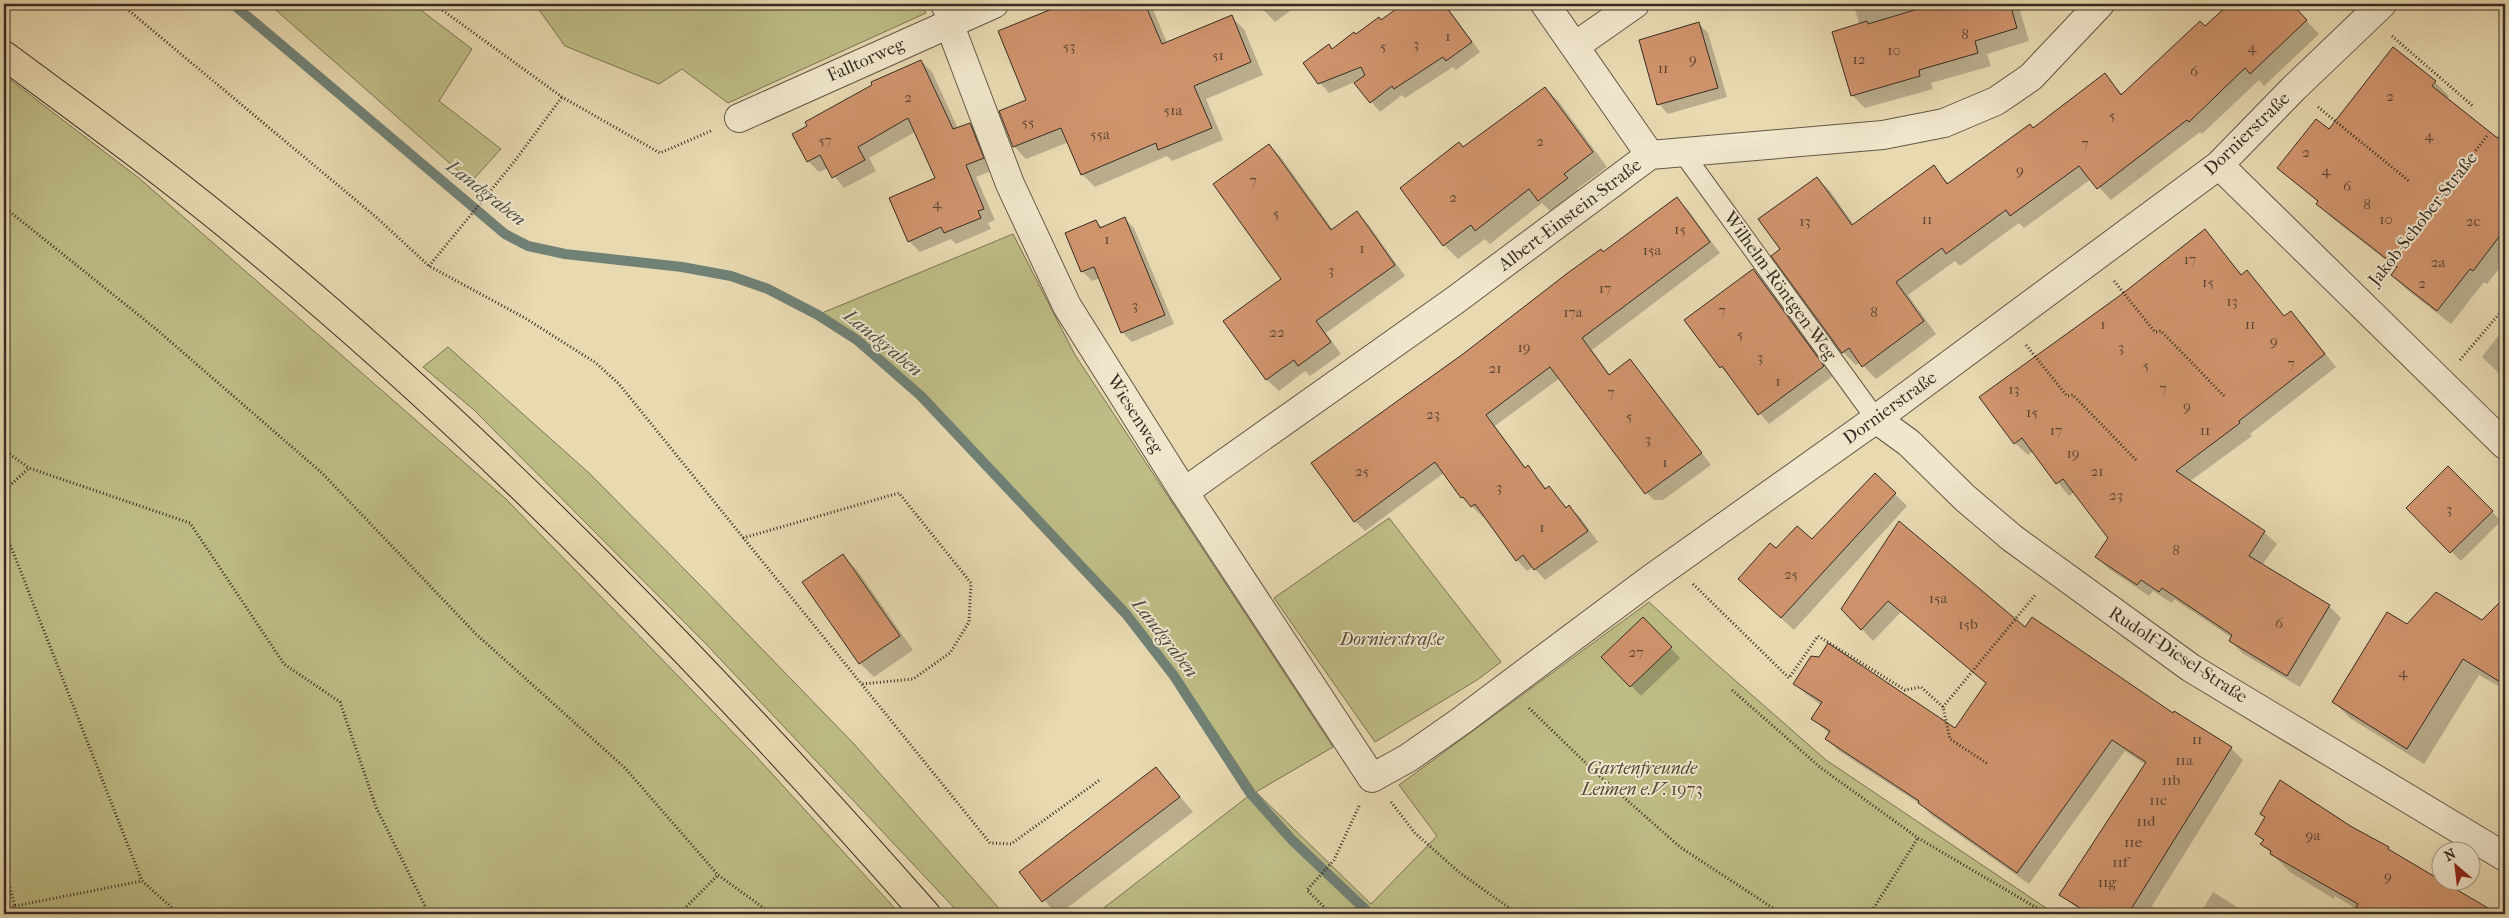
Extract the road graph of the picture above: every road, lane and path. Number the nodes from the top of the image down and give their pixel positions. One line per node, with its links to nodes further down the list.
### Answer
1 (121, 4): 22 (path)
2 (434, 4): 12 (path)
3 (994, 4): 8 (street, Falltorweg)
4 (1545, 4): 9 (street)
5 (1635, 4): 9 (street)
6 (2100, 4): 16 (street, Albert-Einstein-Straße)
7 (2376, 10): 11 (street, Dornierstraße); 13 (path)
8 (945, 13): 14 (street, Falltorweg); 34 (street, Wiesenweg)
9 (1575, 46): 17 (street)
10 (4, 55): 57 (main road)
11 (2294, 88): 18 (street, Dornierstraße); 19 (path)
12 (562, 97): 14 (path); 22 (path)
13 (2474, 107)
14 (739, 118)
15 (2487, 136): 23 (path, Jakob-Schober-Straße)
16 (1683, 153): 17 (street, Albert-Einstein-Straße); 28 (lane, Wilhelm-Röntgen-Weg)
17 (1650, 155): 34 (street, Albert-Einstein-Straße)
18 (2219, 165): 21 (street, Dornierstraße); 23 (street, Jakob-Schober-Straße)
19 (2409, 180)
20 (4, 207): 49 (path)
21 (2095, 257): 25 (street, Dornierstraße); 27 (path)
22 (429, 266): 36 (path)
23 (2359, 302): 26 (street, Jakob-Schober-Straße)
24 (2505, 307): 26 (path)
25 (2007, 322): 28 (street, Dornierstraße); 31 (path)
26 (2440, 383): 29 (street, Jakob-Schober-Straße)
27 (2225, 397)
28 (1876, 419): 37 (street, Dornierstraße); 38 (street, Rudolf-Diesel-Straße)
29 (2505, 445)
30 (4, 450): 32 (path)
31 (2137, 461)
32 (29, 468): 33 (path); 54 (path)
33 (4, 491)
34 (1184, 492): 44 (street, Wiesenweg)
35 (4, 529): 50 (path)
36 (743, 538): 39 (path); 39 (path)
37 (1673, 564): 40 (street, Dornierstraße); 42 (path)
38 (2055, 570): 42 (path); 47 (street, Rudolf-Diesel-Straße)
39 (862, 684): 45 (path)
40 (1507, 686): 44 (street, Dornierstraße); 60 (path)
41 (1732, 690): 46 (path)
42 (1943, 707): 43 (path)
43 (1988, 764)
44 (1372, 778): 58 (path); 59 (path)
45 (1101, 779)
46 (1918, 838): 61 (path); 62 (path)
47 (2505, 857)
48 (4, 867): 51 (path)
49 (718, 875): 55 (path); 56 (path)
50 (142, 881): 51 (path); 53 (path)
51 (15, 906): 52 (path)
52 (4, 911)
53 (178, 914)
54 (429, 914)
55 (679, 914)
56 (772, 914)
57 (926, 914)
58 (1331, 914)
59 (1518, 914)
60 (1782, 914)
61 (1870, 914)
62 (2047, 914)

